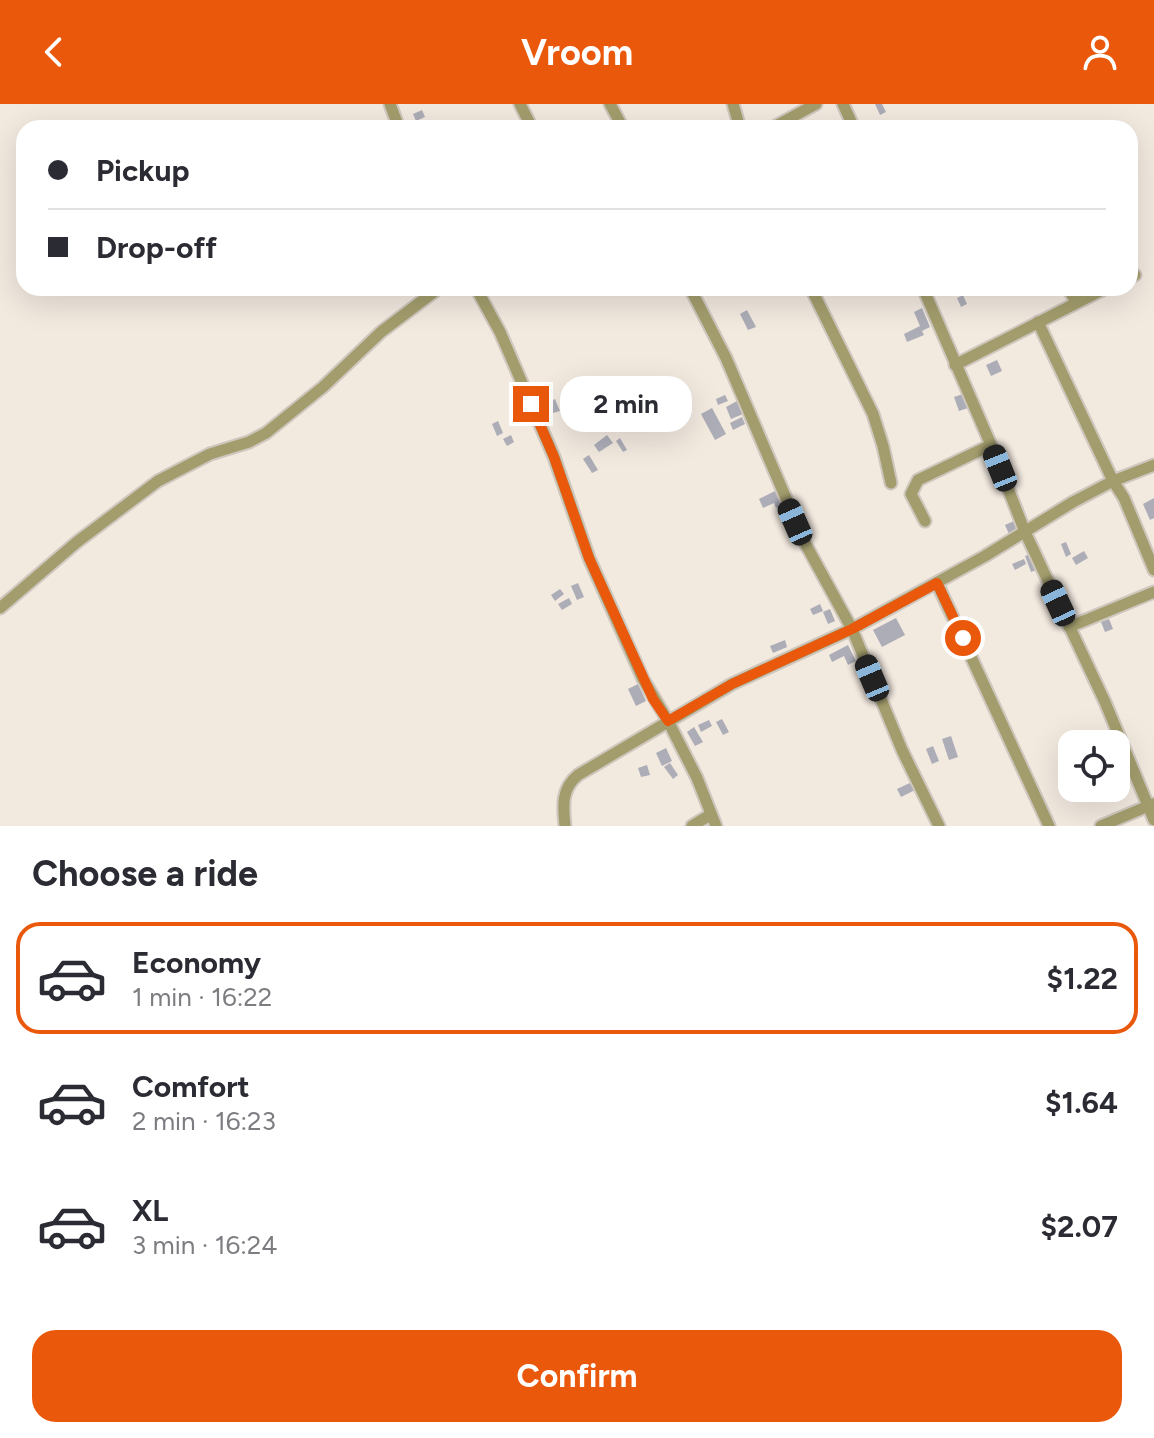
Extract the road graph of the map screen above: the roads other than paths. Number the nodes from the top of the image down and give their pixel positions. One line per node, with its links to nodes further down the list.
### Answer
1 (816, 104): 2 (street)
2 (787, 120)
3 (428, 296): 22 (street)
4 (480, 296): 25 (street)
5 (694, 296): 24 (street)
6 (815, 296): 16 (street)
7 (926, 296): 12 (street)
8 (1073, 296): 10 (street)
9 (1089, 296): 10 (street)
10 (1076, 302): 11 (street)
11 (1038, 322): 12 (street); 15 (street)
12 (955, 365): 13 (street)
13 (991, 445): 17 (street); 18 (street)
14 (1154, 465): 15 (street)
15 (1113, 481): 18 (street); 19 (street)
16 (891, 483)
17 (925, 521)
18 (1025, 532): 20 (street); 23 (street)
19 (1154, 570)
20 (937, 583): 24 (street); 32 (street)
21 (1154, 592): 23 (street)
22 (0, 608)
23 (1069, 627): 26 (street)
24 (852, 629): 25 (street); 31 (street)
25 (668, 721): 27 (street); 29 (street)
26 (1150, 805): 28 (street); 33 (street)
27 (713, 820): 30 (street)
28 (1154, 820)
29 (565, 826)
30 (692, 826)
31 (939, 826)
32 (1049, 826)
33 (1101, 826)

